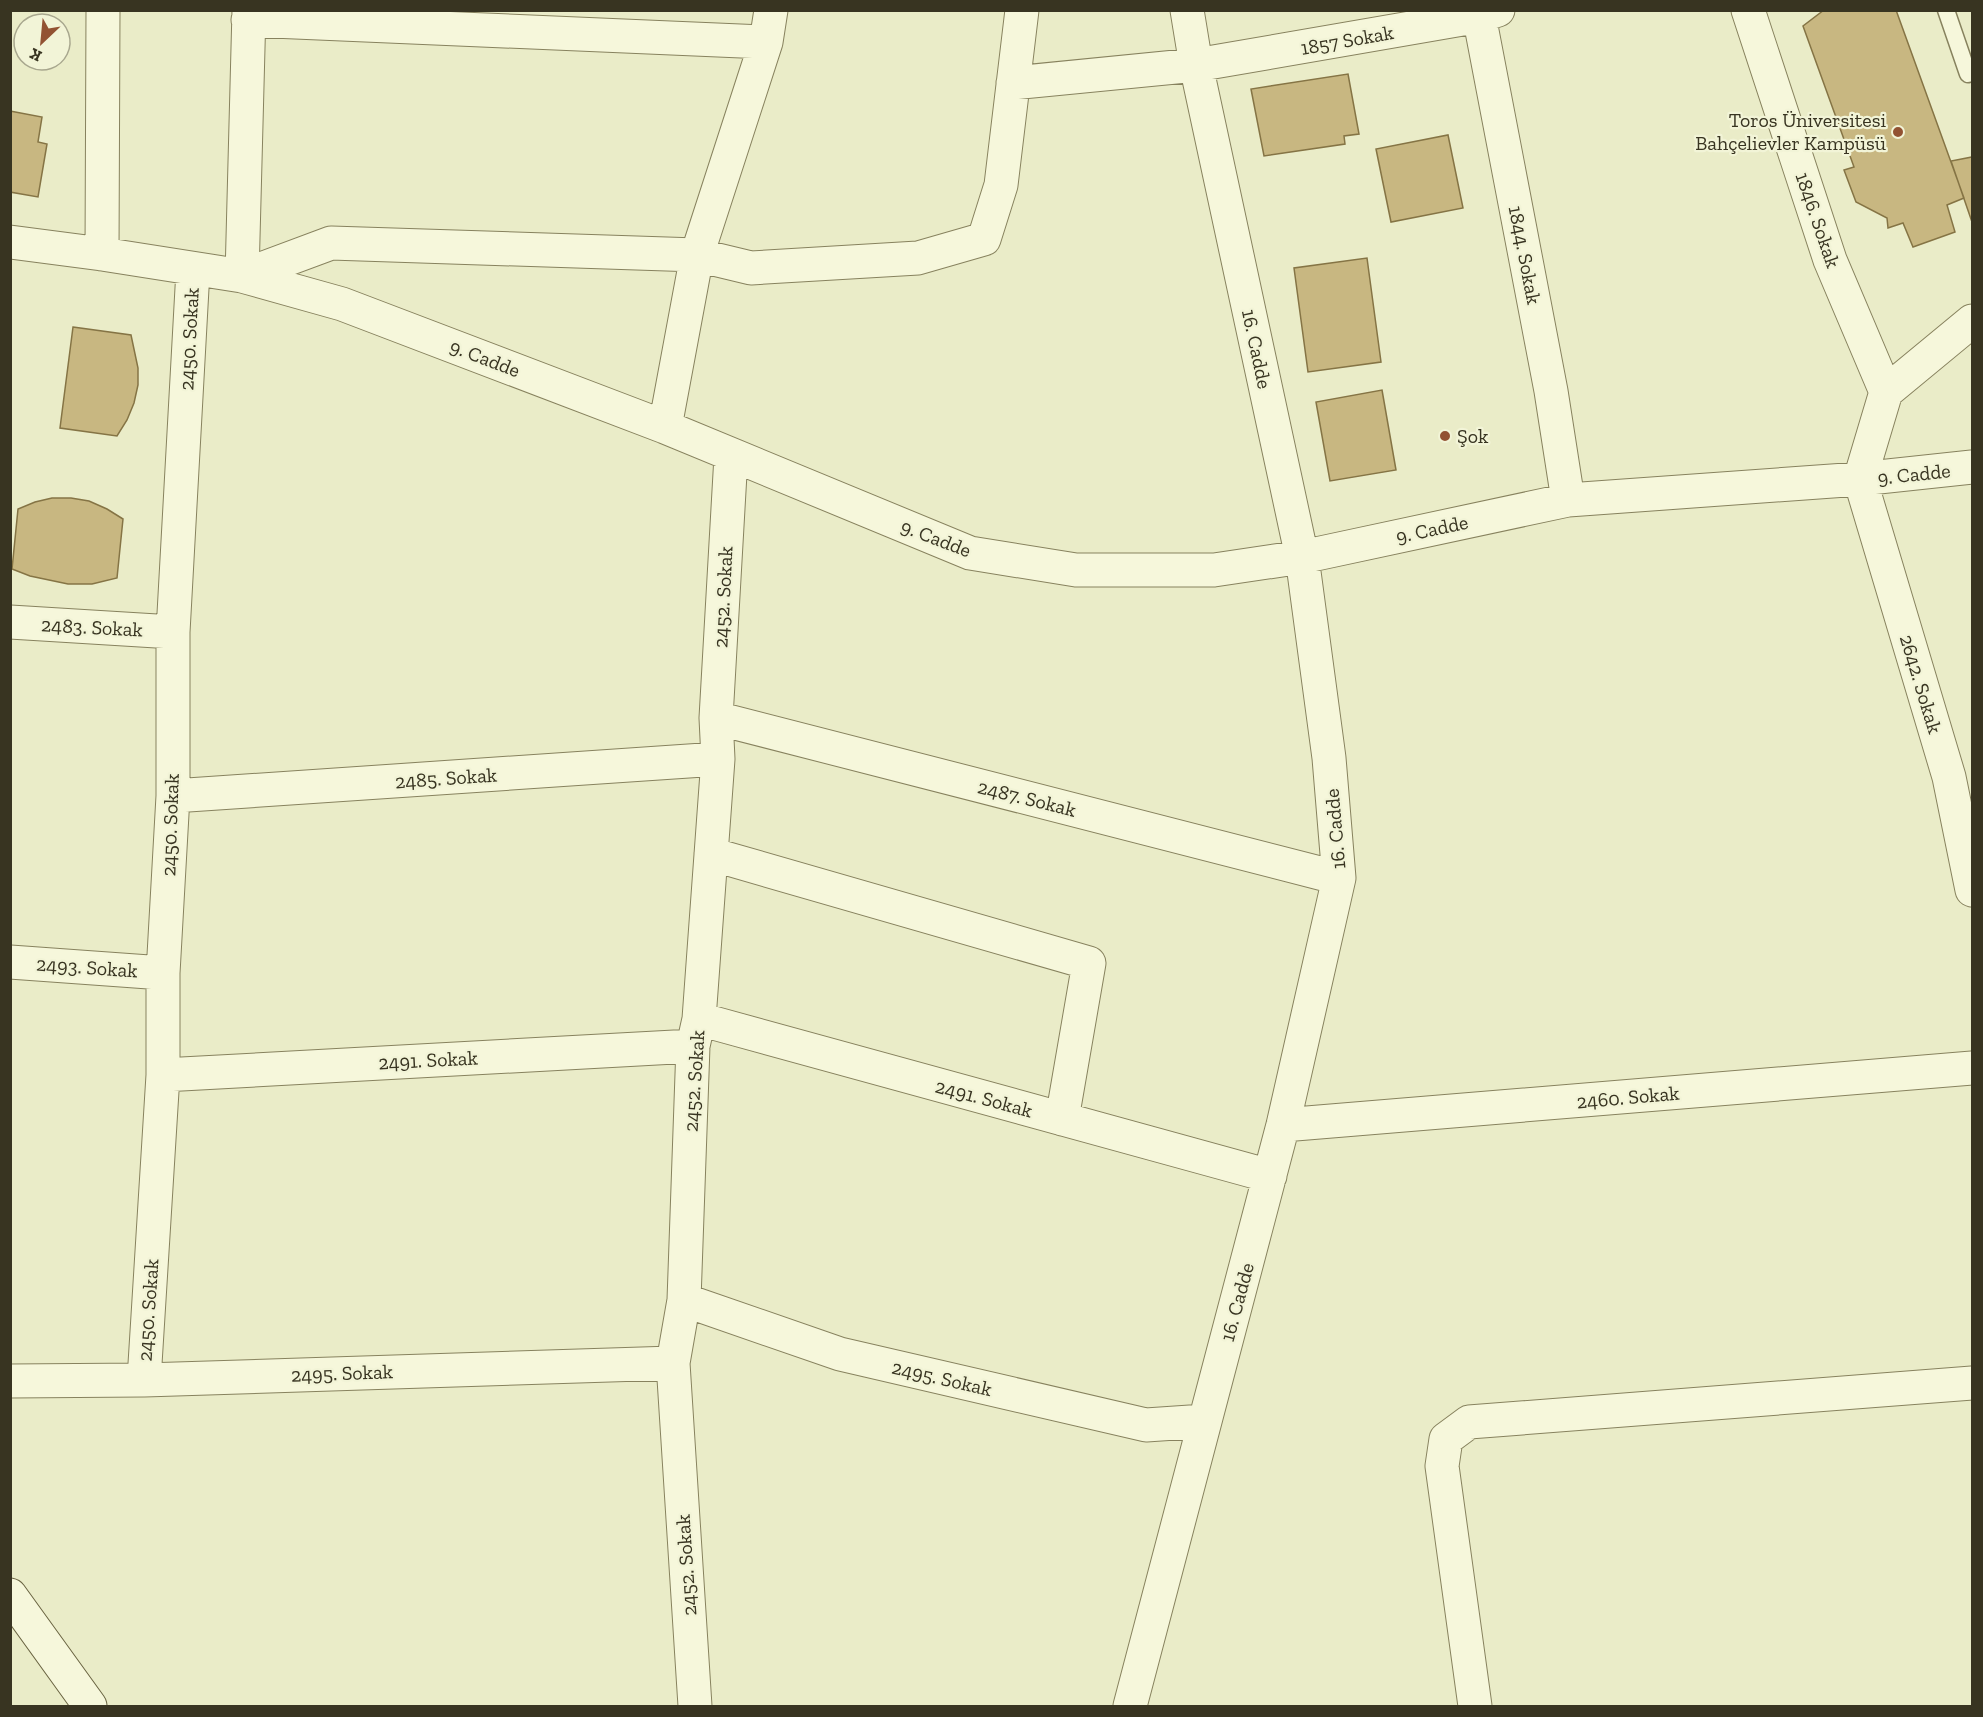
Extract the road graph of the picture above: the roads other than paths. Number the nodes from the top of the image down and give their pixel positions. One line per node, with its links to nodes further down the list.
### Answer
1 (103, 10): 14 (street)
2 (771, 10): 9 (street)
3 (1022, 10): 12 (street)
4 (1187, 10): 10 (street, 16. Cadde)
5 (1748, 10): 19 (street, 1846. Sokak)
6 (1946, 10): 11 (lane)
7 (1485, 12): 10 (street, 1857 Sokak); 24 (street, 1844. Sokak)
8 (248, 15): 9 (street); 17 (street)
9 (766, 42): 15 (street)
10 (1196, 65): 12 (street, 1857 Sokak); 25 (street, 16. Cadde)
11 (1968, 74)
12 (1013, 83): 15 (street)
13 (10, 242): 14 (street, 9. Cadde)
14 (102, 254): 16 (street, 9. Cadde)
15 (697, 255): 17 (street); 20 (street)
16 (193, 270): 17 (street, 9. Cadde); 27 (street, 2450. Sokak)
17 (242, 276): 20 (street, 9. Cadde)
18 (1972, 321): 19 (street)
19 (1886, 392): 23 (street)
20 (665, 427): 21 (street, 9. Cadde)
21 (731, 456): 25 (street, 9. Cadde); 28 (street, 2452. Sokak)
22 (1972, 467): 23 (street, 9. Cadde)
23 (1860, 479): 24 (street, 9. Cadde); 30 (street, 2642. Sokak)
24 (1568, 500): 25 (street, 9. Cadde)
25 (1302, 557): 33 (street, 16. Cadde)
26 (10, 622): 27 (street, 2483. Sokak)
27 (173, 632): 31 (street, 2450. Sokak)
28 (716, 718): 29 (street, 2452. Sokak); 33 (street, 2487. Sokak)
29 (718, 759): 31 (street, 2485. Sokak); 32 (street, 2452. Sokak)
30 (1961, 775): 34 (street, 2642. Sokak)
31 (173, 796): 36 (street, 2450. Sokak)
32 (711, 854): 37 (street, 2452. Sokak); 40 (street)
33 (1339, 878): 41 (street, 16. Cadde)
34 (1972, 890)
35 (10, 962): 36 (street, 2493. Sokak)
36 (163, 973): 39 (street, 2450. Sokak)
37 (696, 1033): 39 (street, 2491. Sokak); 40 (street, 2491. Sokak); 43 (street, 2452. Sokak)
38 (1972, 1068): 41 (street, 2460. Sokak)
39 (163, 1075): 45 (street, 2450. Sokak)
40 (1062, 1119): 42 (street, 2491. Sokak)
41 (1283, 1125): 42 (street, 16. Cadde)
42 (1270, 1176): 48 (street, 16. Cadde)
43 (684, 1300): 44 (street, 2452. Sokak); 48 (street, 2495. Sokak)
44 (674, 1363): 45 (street, 2495. Sokak); 51 (street, 2452. Sokak)
45 (144, 1380): 46 (street, 2495. Sokak)
46 (10, 1381)
47 (1972, 1383): 53 (street)
48 (1205, 1421): 52 (street, 16. Cadde)
49 (10, 1595): 50 (street)
50 (90, 1707)
51 (695, 1707)
52 (1130, 1707)
53 (1475, 1707)

